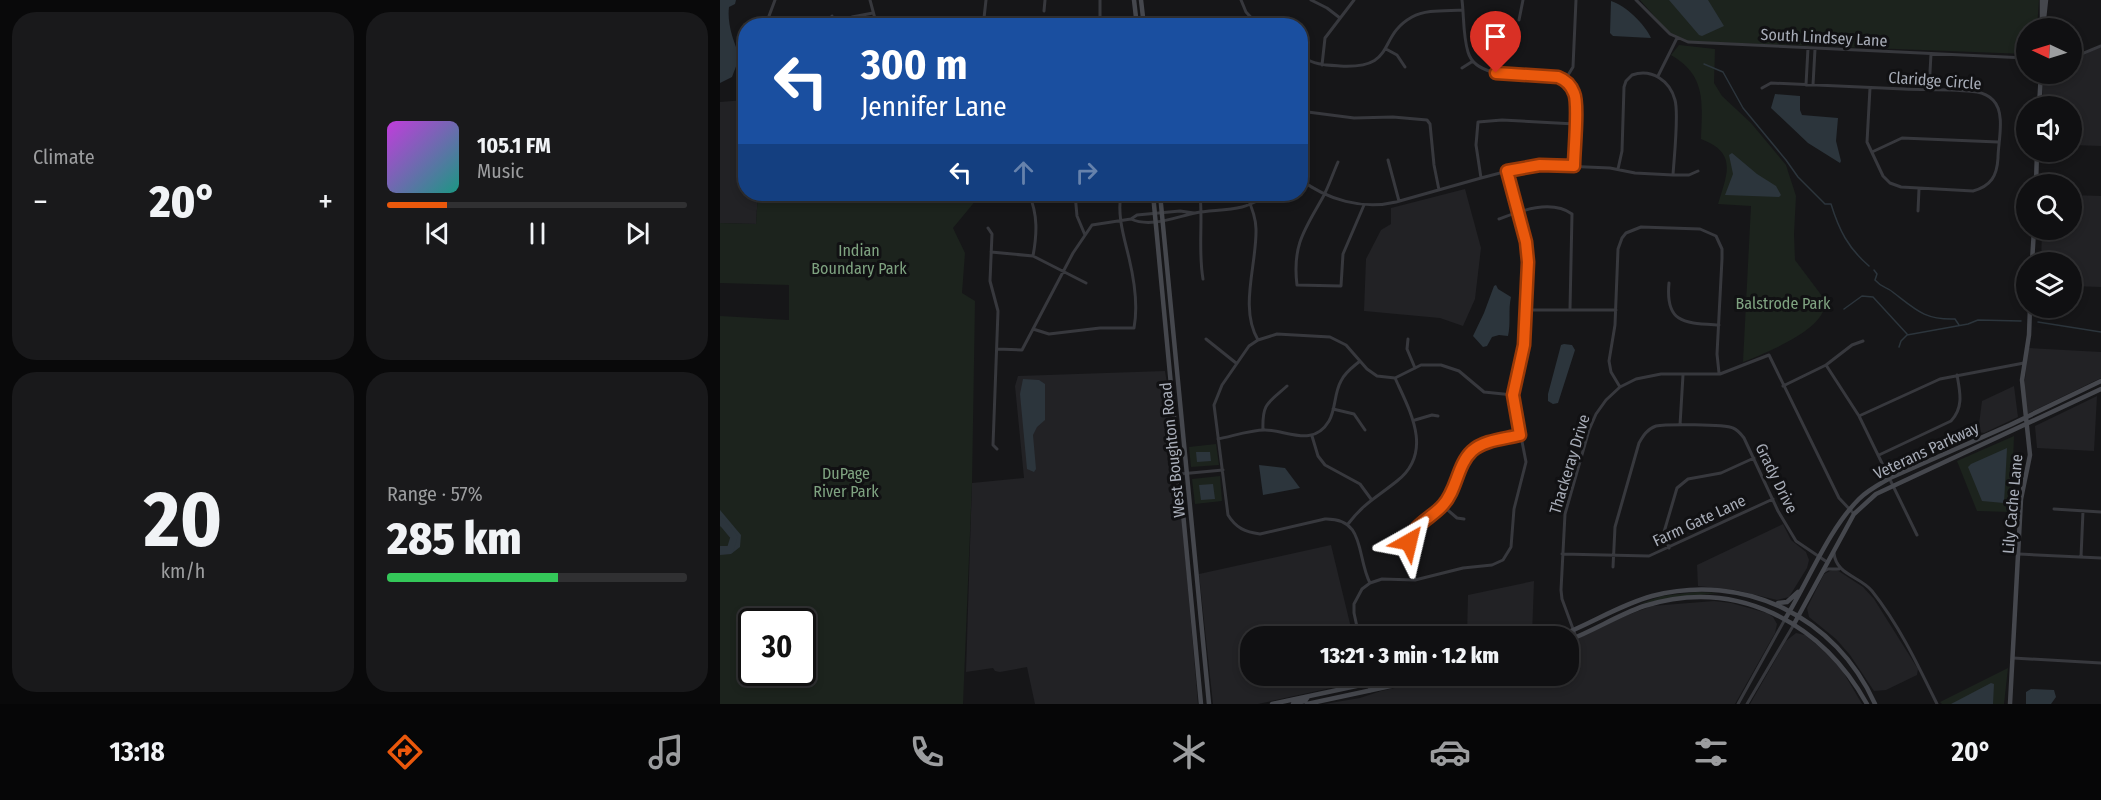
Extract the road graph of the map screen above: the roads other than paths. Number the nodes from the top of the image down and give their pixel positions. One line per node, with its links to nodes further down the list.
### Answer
1 (775, 0): 19 (street)
2 (870, 0): 18 (street)
3 (986, 0): 22 (street)
4 (1045, 0): 17 (street)
5 (1100, 0): 23 (street)
6 (1134, 0): 24 (main road)
7 (1141, 0): 25 (main road)
8 (1241, 0): 26 (street)
9 (1311, 0): 27 (street)
10 (1354, 0): 27 (street)
11 (1462, 0): 16 (street)
12 (1523, 0): 29 (street)
13 (1576, 0): 44 (street)
14 (1636, 0): 30 (street)
15 (2044, 0): 28 (main road)
16 (1463, 10): 33 (street); 39 (street)
17 (1044, 11)
18 (873, 13): 20 (street); 21 (street)
19 (769, 18)
20 (850, 18)
21 (875, 18)
22 (984, 18)
23 (1100, 18)
24 (1136, 18)
25 (1143, 18)
26 (1251, 18)
27 (1340, 18): 40 (street)
28 (2043, 18)
29 (1520, 20)
30 (1677, 38): 32 (street, South Lindsey Lane); 43 (street)
31 (2101, 46): 36 (street)
32 (1808, 48): 34 (street, South Lindsey Lane); 45 (street)
33 (1386, 49): 40 (street); 41 (street)
34 (1815, 49): 35 (street, South Lindsey Lane); 46 (street)
35 (1931, 54): 37 (street, South Lindsey Lane); 49 (street)
36 (2082, 54)
37 (2016, 58)
38 (1308, 61): 40 (street)
39 (1473, 61): 42 (street); 44 (street)
40 (1322, 65)
41 (1405, 67)
42 (1462, 68)
43 (1658, 76): 57 (street); 60 (street)
44 (1565, 80): 51 (street)
45 (1806, 85): 46 (street, Claridge Circle); 47 (street, Claridge Circle)
46 (1813, 85): 48 (street, Claridge Circle)
47 (1762, 88)
48 (1870, 88): 49 (street, Claridge Circle); 53 (street, Claridge Circle)
49 (1929, 90): 52 (street, Claridge Circle)
50 (1308, 112): 64 (street)
51 (1575, 124): 56 (street); 61 (street)
52 (1998, 142): 53 (street); 63 (street, Claridge Circle)
53 (1872, 152): 63 (street, Claridge Circle)
54 (1388, 160): 74 (street)
55 (1338, 162): 65 (street)
56 (1574, 166): 57 (street); 58 (street)
57 (1618, 170): 60 (street)
58 (1507, 171): 61 (street); 79 (street)
59 (1698, 171): 60 (street)
60 (1673, 175)
61 (1481, 178): 64 (street)
62 (1308, 185): 65 (street)
63 (1919, 188): 77 (street)
64 (1439, 190): 74 (street)
65 (1325, 194): 76 (street); 76 (street)
66 (1031, 201): 95 (street)
67 (1076, 201): 92 (street)
68 (1121, 201): 85 (street)
69 (1154, 201): 80 (main road, West Boughton Road)
70 (1161, 201): 81 (main road, West Boughton Road)
71 (1201, 201): 78 (street)
72 (1250, 201): 75 (street)
73 (1257, 201): 75 (street)
74 (1399, 201): 76 (street)
75 (1251, 204): 78 (street); 108 (street)
76 (1364, 205)
77 (1918, 211)
78 (1202, 212): 82 (street); 97 (street)
79 (1518, 212): 84 (street); 100 (street); 101 (street)
80 (1155, 213): 81 (street); 83 (street); 87 (main road, West Boughton Road)
81 (1162, 213): 82 (street); 86 (main road, West Boughton Road)
82 (1194, 213): 86 (street)
83 (1131, 219): 85 (street); 87 (street)
84 (1499, 219)
85 (1120, 220): 92 (street); 105 (street)
86 (1162, 220): 87 (street); 142 (main road, West Boughton Road)
87 (1156, 221): 143 (main road, West Boughton Road)
88 (988, 228): 94 (street)
89 (1622, 229): 90 (street)
90 (1626, 233): 93 (street); 102 (street)
91 (1720, 233): 93 (street)
92 (1085, 235): 96 (street)
93 (1716, 236): 104 (street)
94 (991, 252): 95 (street); 110 (street)
95 (1033, 256): 96 (street)
96 (1062, 272): 98 (street); 105 (street)
97 (1203, 279)
98 (1086, 283)
99 (1669, 283): 104 (street)
100 (1570, 309): 101 (street); 102 (street)
101 (1526, 310): 125 (street)
102 (1616, 310): 123 (street)
103 (2029, 318): 113 (main road, Lily Cache Lane)
104 (1719, 325): 116 (street)
105 (1034, 329): 110 (street)
106 (1206, 339): 112 (street)
107 (1408, 339): 115 (street)
108 (1258, 340): 111 (street); 112 (street)
109 (1863, 341): 114 (street)
110 (997, 349): 138 (street)
111 (1360, 361): 119 (street); 126 (street)
112 (1236, 363): 137 (street)
113 (2024, 363): 118 (street); 129 (main road, Lily Cache Lane)
114 (1826, 365): 122 (street); 128 (street)
115 (1415, 368): 119 (street); 125 (street)
116 (1720, 374): 117 (street, Thackeray Drive); 122 (street, Thackeray Drive)
117 (1683, 375): 123 (street, Thackeray Drive); 132 (street)
118 (1957, 375): 128 (street); 139 (street)
119 (1395, 378): 130 (street)
120 (2101, 381): 129 (main road, Veterans Parkway)
121 (1287, 386): 133 (street)
122 (1783, 386): 151 (street)
123 (1620, 387): 158 (street, Thackeray Drive)
124 (2101, 389): 131 (main road, Veterans Parkway)
125 (1513, 395): 135 (street)
126 (1333, 410): 134 (street); 136 (street)
127 (1438, 416): 130 (street)
128 (1859, 416): 139 (street)
129 (2025, 417): 131 (main road, Lily Cache Lane); 144 (main road, Veterans Parkway)
130 (1414, 420): 147 (street)
131 (2026, 424): 145 (main road, Veterans Parkway); 159 (main road, Lily Cache Lane)
132 (1680, 425): 140 (street, Grady Drive); 160 (street, Grady Drive)
133 (1263, 430): 136 (street); 137 (street)
134 (1365, 430)
135 (1520, 435): 148 (street); 168 (street)
136 (1312, 436): 147 (street)
137 (1218, 439): 141 (street)
138 (997, 449)
139 (1879, 455): 144 (street)
140 (1754, 458): 146 (street, Grady Drive); 156 (street)
141 (1223, 470): 142 (street); 154 (street)
142 (1186, 473): 143 (street); 188 (main road, West Boughton Road)
143 (1180, 474): 187 (main road, West Boughton Road)
144 (1890, 478): 145 (street); 151 (main road, Veterans Parkway)
145 (1894, 484): 151 (main road, Veterans Parkway); 155 (street)
146 (1773, 498): 156 (street, Farm Gate Lane); 161 (street, Grady Drive)
147 (1371, 499): 154 (street)
148 (1443, 506): 153 (street); 168 (street)
149 (2054, 509): 150 (street)
150 (2083, 511): 152 (street); 162 (street)
151 (1851, 512): 157 (main road, Veterans Parkway); 161 (main road, Veterans Parkway)
152 (2101, 512)
153 (1464, 519)
154 (1348, 524): 169 (street)
155 (1917, 536)
156 (1669, 548): 160 (street, Farm Gate Lane)
157 (1834, 552): 164 (main road, Veterans Parkway); 166 (street)
158 (1562, 554): 160 (street, Farm Gate Lane); 177 (street, Thackeray Drive)
159 (2019, 554): 162 (street); 180 (main road, Lily Cache Lane)
160 (1613, 555): 165 (street, Grady Drive)
161 (1820, 557): 164 (street, Grady Drive); 170 (main road, Veterans Parkway)
162 (2081, 557): 163 (street)
163 (2101, 558)
164 (1828, 562): 167 (main road, Veterans Parkway)
165 (1613, 567)
166 (1841, 569): 167 (street); 196 (street)
167 (1822, 572): 173 (main road, Veterans Parkway)
168 (1415, 580): 169 (street)
169 (1370, 583): 176 (street)
170 (1804, 586): 171 (main road); 172 (main road, Veterans Parkway)
171 (1772, 603): 172 (main road); 178 (main road)
172 (1790, 611): 173 (main road); 174 (main road, Veterans Parkway)
173 (1798, 616): 175 (main road, Veterans Parkway); 195 (main road)
174 (1785, 619): 175 (main road); 179 (main road); 192 (street)
175 (1794, 624): 193 (street); 194 (main road)
176 (1357, 626)
177 (1572, 626)
178 (1579, 629)
179 (1579, 636)
180 (2013, 658): 181 (street); 197 (main road, Lily Cache Lane)
181 (2101, 663)
182 (1359, 686): 186 (main road)
183 (1369, 686): 185 (street)
184 (1392, 686): 185 (main road)
185 (1370, 691): 191 (main road)
186 (1308, 697): 189 (main road); 190 (main road)
187 (1201, 704)
188 (1209, 704)
189 (1272, 704)
190 (1293, 704)
191 (1308, 704)
192 (1738, 704)
193 (1747, 704)
194 (1867, 704)
195 (1875, 704)
196 (1937, 704)
197 (2010, 704)

